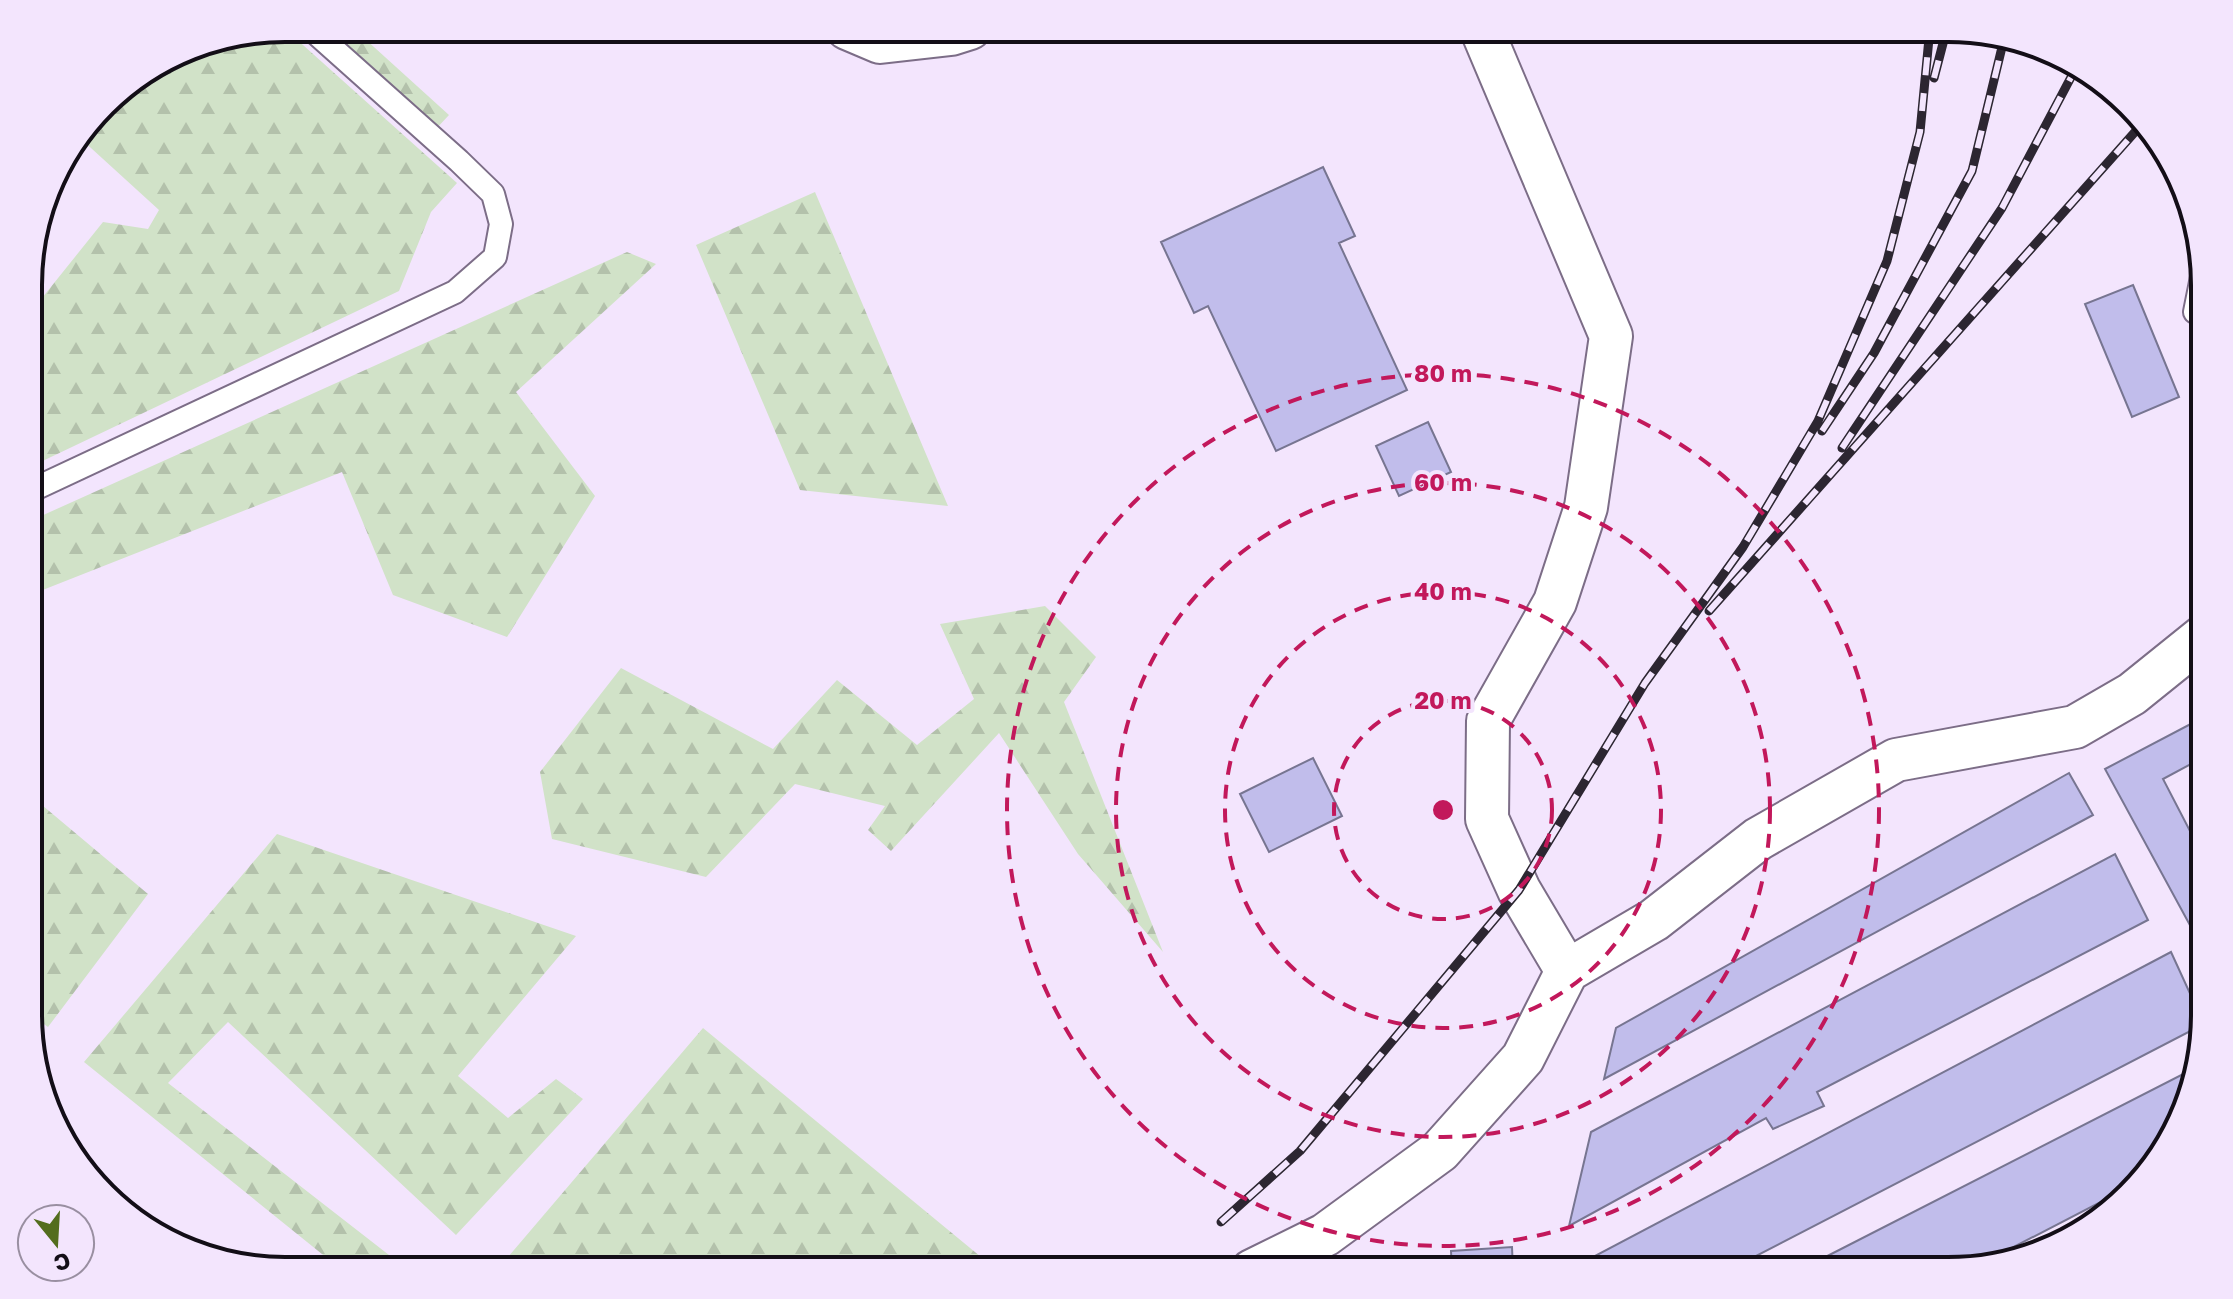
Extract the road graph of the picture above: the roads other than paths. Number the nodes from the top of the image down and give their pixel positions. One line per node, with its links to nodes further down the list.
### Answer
1 (326, 42): 3 (lane)
2 (1487, 42): 5 (street)
3 (42, 485)
4 (2190, 647): 5 (street)
5 (1567, 971): 6 (street)
6 (1282, 1256)

